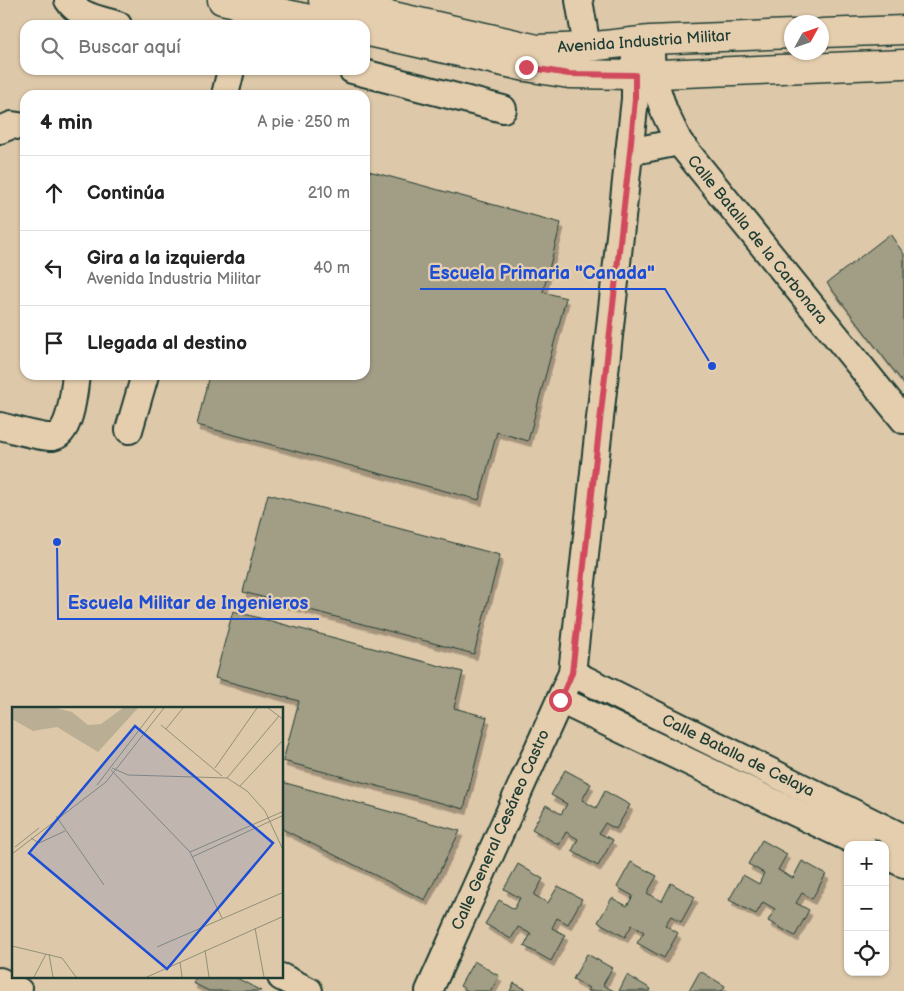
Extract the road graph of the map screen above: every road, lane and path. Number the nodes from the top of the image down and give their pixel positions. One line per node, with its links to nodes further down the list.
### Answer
1 (68, 0): 6 (street)
2 (579, 0): 12 (street)
3 (237, 8): 4 (main road, Avenida Industria Militar)
4 (298, 8): 5 (main road, Avenida Industria Militar)
5 (336, 14): 12 (main road, Avenida Industria Militar)
6 (101, 20)
7 (904, 30): 9 (main road)
8 (370, 32): 15 (main road, Avenida Industria Militar)
9 (829, 33)
10 (784, 34): 11 (main road, Avenida Industria Militar)
11 (642, 41): 12 (main road, Avenida Industria Militar); 15 (street, Calle General Cesáreo Castro)
12 (587, 47)
13 (904, 64): 15 (main road, Avenida Industria Militar)
14 (370, 75): 16 (street)
15 (643, 75): 19 (street, Calle General Cesáreo Castro); 20 (street, Calle Batalla de la Carbonara)
16 (503, 109)
17 (20, 126): 18 (street)
18 (0, 130)
19 (630, 142): 20 (street); 26 (street, Calle General Cesáreo Castro)
20 (679, 142): 23 (street, Calle Batalla de la Carbonara)
21 (75, 380): 24 (street)
22 (144, 380): 25 (street)
23 (904, 420)
24 (0, 426)
25 (129, 430)
26 (572, 673): 27 (street, Calle General Cesáreo Castro); 28 (street, Calle Batalla de Celaya)
27 (560, 700): 29 (street, Calle Batalla de Celaya); 36 (street, Calle General Cesáreo Castro)
28 (904, 838)
29 (855, 841)
30 (889, 857): 31 (street)
31 (904, 864)
32 (283, 978): 35 (street)
33 (0, 982): 34 (street)
34 (19, 991)
35 (310, 991)
36 (428, 991)

